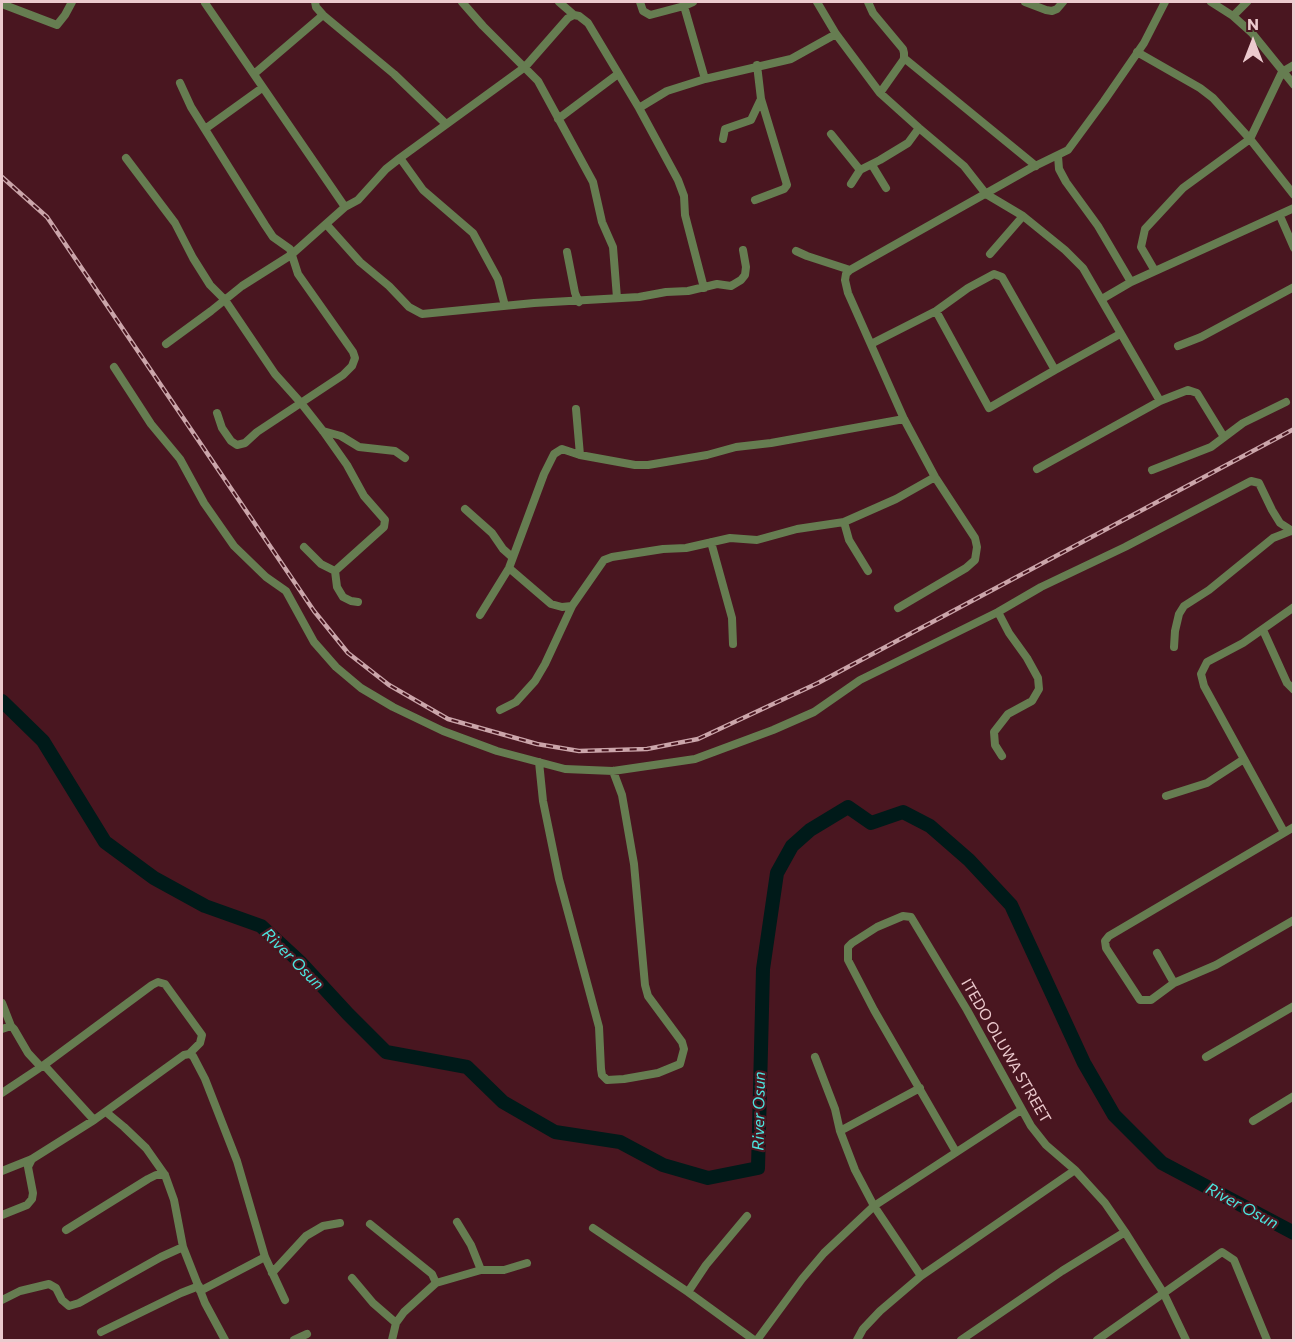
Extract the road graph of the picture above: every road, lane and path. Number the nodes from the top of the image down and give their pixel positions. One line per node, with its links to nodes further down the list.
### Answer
1 (72, 2): 16 (street)
2 (315, 2): 19 (street)
3 (462, 2): 18 (street)
4 (476, 2): 18 (street)
5 (559, 2): 20 (street)
6 (640, 2): 17 (street)
7 (693, 2): 17 (street)
8 (817, 2): 22 (street)
9 (868, 2): 24 (street)
10 (1025, 2): 11 (street)
11 (1063, 2)
12 (1165, 2): 23 (street)
13 (1211, 2): 21 (street)
14 (1247, 2): 21 (street)
15 (205, 3): 29 (street)
16 (2, 4)
17 (684, 6): 31 (street)
18 (470, 9): 27 (street)
19 (323, 15): 29 (street); 39 (street)
20 (574, 15): 27 (street); 30 (street)
21 (1233, 16): 28 (street)
22 (836, 34): 25 (street); 35 (street)
23 (1137, 52): 44 (street); 45 (street)
24 (904, 58): 35 (street); 49 (street)
25 (757, 65): 31 (street); 36 (street)
26 (1293, 65): 28 (street)
27 (525, 67): 38 (street); 39 (street)
28 (1282, 72): 33 (street); 44 (street)
29 (254, 74): 34 (street)
30 (618, 74): 37 (street); 38 (street)
31 (705, 79): 37 (street)
32 (180, 83): 40 (street)
33 (1293, 85)
34 (262, 88): 40 (street); 56 (street)
35 (880, 93): 41 (street)
36 (761, 99): 43 (street); 55 (street)
37 (639, 108): 71 (street)
38 (558, 119): 72 (street)
39 (446, 124): 47 (street)
40 (205, 129): 66 (street)
41 (919, 129): 48 (street); 53 (street)
42 (831, 134): 50 (street)
43 (723, 139)
44 (1250, 139): 54 (street); 68 (street)
45 (1058, 156): 49 (street); 69 (street)
46 (126, 158): 74 (street)
47 (400, 158): 56 (street); 76 (street)
48 (872, 165): 50 (street); 52 (street)
49 (1036, 166): 53 (street)
50 (860, 170): 51 (street)
51 (851, 184)
52 (886, 188)
53 (986, 194): 58 (street); 67 (street)
54 (1293, 195)
55 (755, 200)
56 (345, 207): 60 (street)
57 (1293, 208): 59 (street)
58 (1023, 216): 65 (street); 73 (street)
59 (1280, 216): 61 (street); 68 (street)
60 (326, 224): 66 (street); 76 (street)
61 (1293, 248)
62 (743, 250): 71 (street)
63 (796, 251): 67 (street)
64 (567, 252): 75 (street)
65 (990, 254)
66 (291, 255): 74 (street); 86 (street)
67 (850, 270): 80 (street)
68 (1155, 271): 69 (street)
69 (1131, 282): 73 (street)
70 (1293, 287): 81 (street)
71 (704, 288): 72 (street)
72 (617, 298): 75 (street)
73 (1102, 298): 78 (street)
74 (225, 300): 79 (street); 86 (street)
75 (579, 302): 76 (street)
76 (505, 306)
77 (936, 311): 80 (street); 83 (street); 83 (street)
78 (1120, 334): 83 (street); 84 (street)
79 (166, 344)
80 (870, 344): 89 (street)
81 (1178, 346)
82 (114, 367): 119 (street)
83 (1055, 370)
84 (1160, 401): 91 (street); 94 (street)
85 (1286, 402): 91 (street)
86 (301, 403): 88 (street); 90 (street)
87 (576, 409): 92 (street)
88 (217, 413)
89 (904, 419): 92 (street); 96 (street)
90 (323, 431): 93 (street); 104 (street)
91 (1224, 437): 95 (street)
92 (580, 455): 102 (street)
93 (405, 458)
94 (1037, 469)
95 (1152, 470)
96 (935, 477): 98 (street); 109 (street)
97 (465, 509): 102 (street)
98 (844, 522): 100 (street); 105 (street)
99 (1292, 531): 110 (street); 114 (street)
100 (711, 542): 107 (street); 113 (street)
101 (304, 547): 104 (street)
102 (512, 557): 103 (street)
103 (509, 568): 107 (street); 111 (street)
104 (336, 571): 106 (street)
105 (868, 571)
106 (358, 602)
107 (572, 606): 116 (street)
108 (1293, 607): 112 (street)
109 (898, 608)
110 (998, 612): 117 (street); 120 (street)
111 (480, 615)
112 (1263, 630): 115 (street); 118 (street)
113 (733, 644)
114 (1174, 647)
115 (1293, 690)
116 (500, 710)
117 (1002, 756)
118 (1244, 759): 121 (street); 123 (street)
119 (539, 762): 120 (street); 120 (street)
120 (613, 771)
121 (1166, 796)
122 (1293, 827): 123 (street)
123 (1284, 832): 126 (street)
124 (1293, 922): 126 (street)
125 (1157, 953): 126 (street)
126 (1174, 983)
127 (2, 1003): 129 (street)
128 (1293, 1006): 133 (street)
129 (11, 1026): 130 (street); 134 (street)
130 (2, 1029)
131 (189, 1054): 134 (street); 139 (street); 158 (street)
132 (815, 1056): 142 (street)
133 (1206, 1057)
134 (42, 1066): 136 (street); 140 (street)
135 (920, 1088): 138 (street, ITEDO OLUWA STREET); 142 (street); 143 (street)
136 (2, 1093)
137 (1293, 1096): 141 (street)
138 (1021, 1110): 143 (street); 145 (street, ITEDO OLUWA STREET)
139 (105, 1112): 140 (street); 147 (street)
140 (94, 1120): 144 (street)
141 (1253, 1121)
142 (840, 1131): 148 (street)
143 (956, 1152): 148 (street)
144 (32, 1159): 146 (street); 149 (street)
145 (1075, 1170): 156 (street, ITEDO OLUWA STREET); 162 (street)
146 (2, 1171)
147 (165, 1175): 155 (street); 157 (street)
148 (874, 1206): 162 (street); 176 (street)
149 (2, 1215)
150 (747, 1216): 166 (street)
151 (457, 1222): 160 (street)
152 (340, 1223): 161 (street)
153 (370, 1224): 164 (street)
154 (593, 1228): 166 (street)
155 (66, 1230)
156 (1125, 1232): 167 (street, ITEDO OLUWA STREET); 178 (street)
157 (183, 1248): 165 (street); 168 (street)
158 (265, 1257): 161 (street); 165 (street)
159 (527, 1263): 160 (street)
160 (481, 1270): 164 (street)
161 (272, 1273): 169 (street)
162 (921, 1276): 177 (street)
163 (352, 1278): 170 (street)
164 (436, 1283): 170 (street)
165 (200, 1289): 171 (street); 173 (street)
166 (688, 1292): 176 (street)
167 (1164, 1294): 179 (street); 180 (street, ITEDO OLUWA STREET); 181 (street)
168 (2, 1300)
169 (285, 1300)
170 (396, 1323): 175 (street)
171 (101, 1332)
172 (307, 1334): 174 (street)
173 (225, 1341)
174 (294, 1341)
175 (392, 1341)
176 (755, 1341)
177 (856, 1341)
178 (961, 1341)
179 (1097, 1341)
180 (1186, 1341)
181 (1267, 1341)

